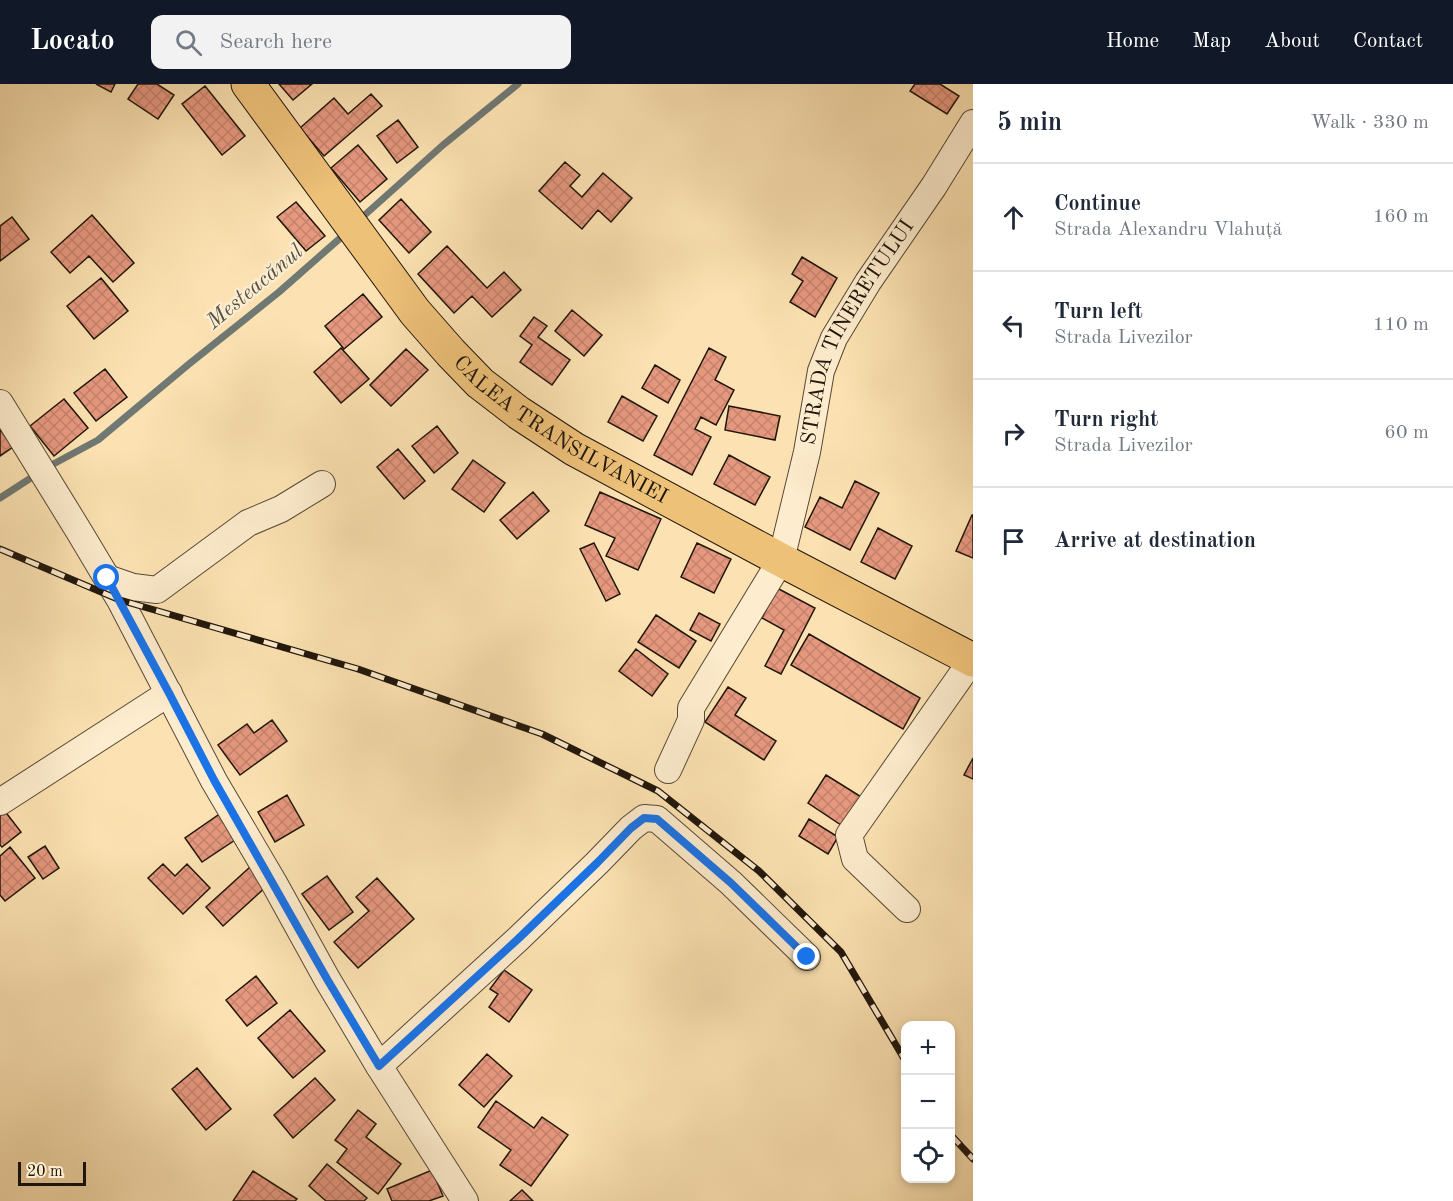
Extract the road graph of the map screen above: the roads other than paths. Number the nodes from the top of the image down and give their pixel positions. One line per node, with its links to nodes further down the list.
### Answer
1 (248, 84): 5 (highway, CALEA TRANSILVANIEI)
2 (973, 123): 5 (street, STRADA TINERETULUI)
3 (0, 403): 6 (street)
4 (322, 484): 6 (street)
5 (781, 560): 7 (highway, CALEA TRANSILVANIEI); 9 (street, STRADA TINERETULUI)
6 (107, 578): 8 (street)
7 (973, 660): 11 (street)
8 (169, 693): 10 (street); 13 (street)
9 (668, 770)
10 (0, 802)
11 (907, 909)
12 (807, 957): 13 (street)
13 (379, 1066): 14 (street)
14 (465, 1201)

